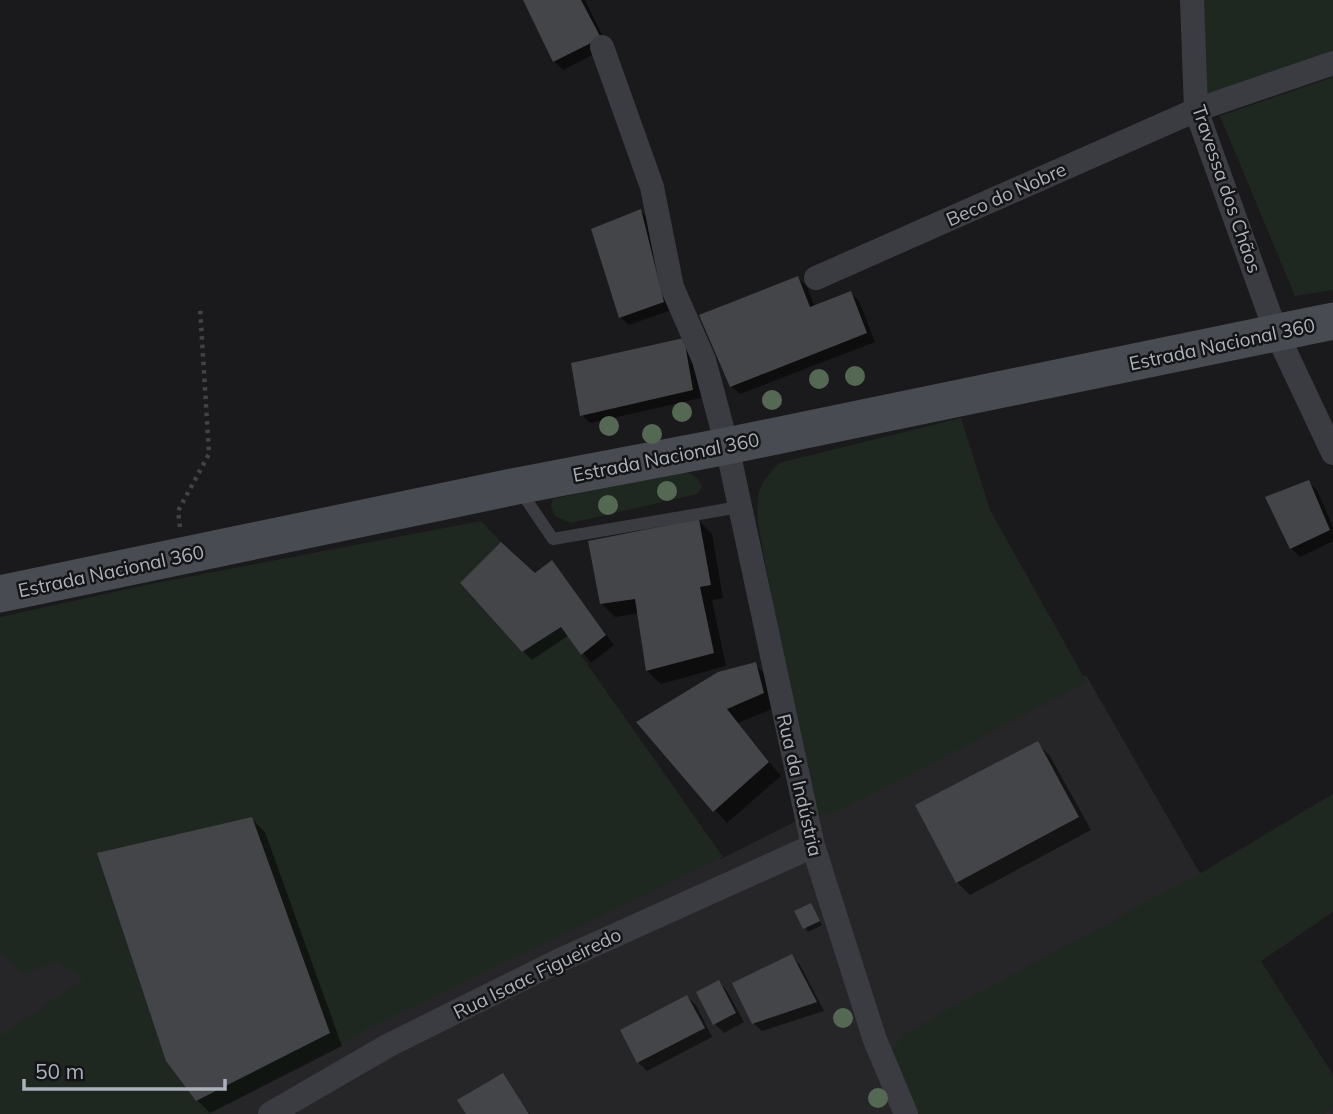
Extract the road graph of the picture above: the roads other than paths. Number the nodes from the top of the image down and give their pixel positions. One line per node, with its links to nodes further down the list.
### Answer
1 (1192, 0): 4 (street, Travessa dos Chãos)
2 (602, 47): 8 (street, Rua da Indústria)
3 (1333, 63): 4 (street, Beco do Nobre)
4 (1196, 110): 5 (street, Beco do Nobre); 7 (street, Travessa dos Chãos)
5 (816, 278)
6 (1333, 321): 7 (main road, Estrada Nacional 360)
7 (1276, 332): 8 (main road, Estrada Nacional 360); 9 (street, Travessa dos Chãos)
8 (727, 446): 10 (main road, Estrada Nacional 360); 11 (street, Rua da Indústria)
9 (1333, 453)
10 (517, 486): 11 (lane); 12 (main road, Estrada Nacional 360)
11 (739, 507): 13 (street, Rua da Indústria)
12 (0, 594)
13 (813, 846): 14 (street, Rua Isaac Figueiredo); 15 (street, Rua da Indústria)
14 (270, 1114)
15 (906, 1114)

